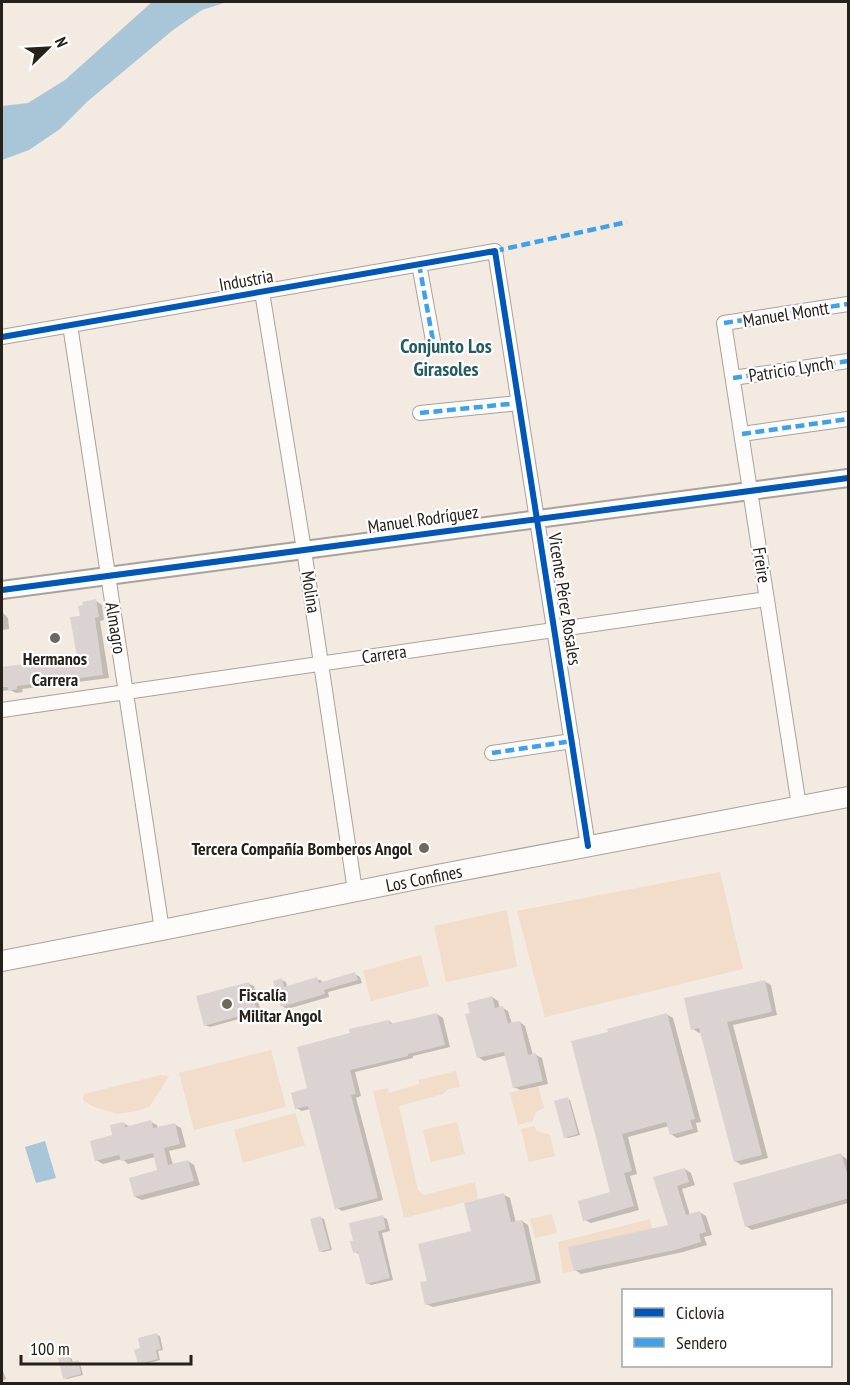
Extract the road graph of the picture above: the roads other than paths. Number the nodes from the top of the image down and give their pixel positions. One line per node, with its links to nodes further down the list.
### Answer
1 (495, 251): 2 (street, Industria); 11 (street, Vicente Pérez Rosales)
2 (419, 264): 3 (street, Industria); 8 (street)
3 (262, 292): 6 (street, Industria); 18 (street, Molina)
4 (849, 304): 5 (street, Manuel Montt)
5 (724, 323): 10 (street, Freire)
6 (70, 325): 7 (street, Industria); 19 (street, Almagro)
7 (2, 337)
8 (434, 346)
9 (849, 361): 10 (street, Patricio Lynch)
10 (733, 378): 14 (street, Freire)
11 (519, 403): 12 (street); 17 (street, Vicente Pérez Rosales)
12 (420, 413)
13 (849, 419): 14 (street)
14 (742, 434): 16 (street, Freire)
15 (849, 478): 16 (street, Manuel Rodríguez)
16 (751, 491): 17 (street, Manuel Rodríguez); 21 (street, Freire)
17 (537, 519): 18 (street, Manuel Rodríguez); 22 (street, Vicente Pérez Rosales)
18 (304, 550): 19 (street, Manuel Rodríguez); 23 (street, Molina)
19 (108, 576): 20 (street, Manuel Rodríguez); 24 (street, Almagro)
20 (2, 590)
21 (767, 599): 22 (street, Carrera); 29 (street, Freire)
22 (555, 630): 23 (street, Carrera); 26 (street, Vicente Pérez Rosales)
23 (322, 663): 24 (street, Carrera); 31 (street, Molina)
24 (126, 692): 25 (street, Carrera); 32 (street, Almagro)
25 (2, 710)
26 (572, 741): 27 (street); 30 (street, Vicente Pérez Rosales)
27 (492, 753)
28 (849, 797): 29 (main road, Los Confines)
29 (799, 806): 30 (main road, Los Confines)
30 (588, 846): 31 (main road, Los Confines)
31 (355, 891): 32 (main road, Los Confines)
32 (162, 930): 33 (main road, Los Confines)
33 (2, 961)

